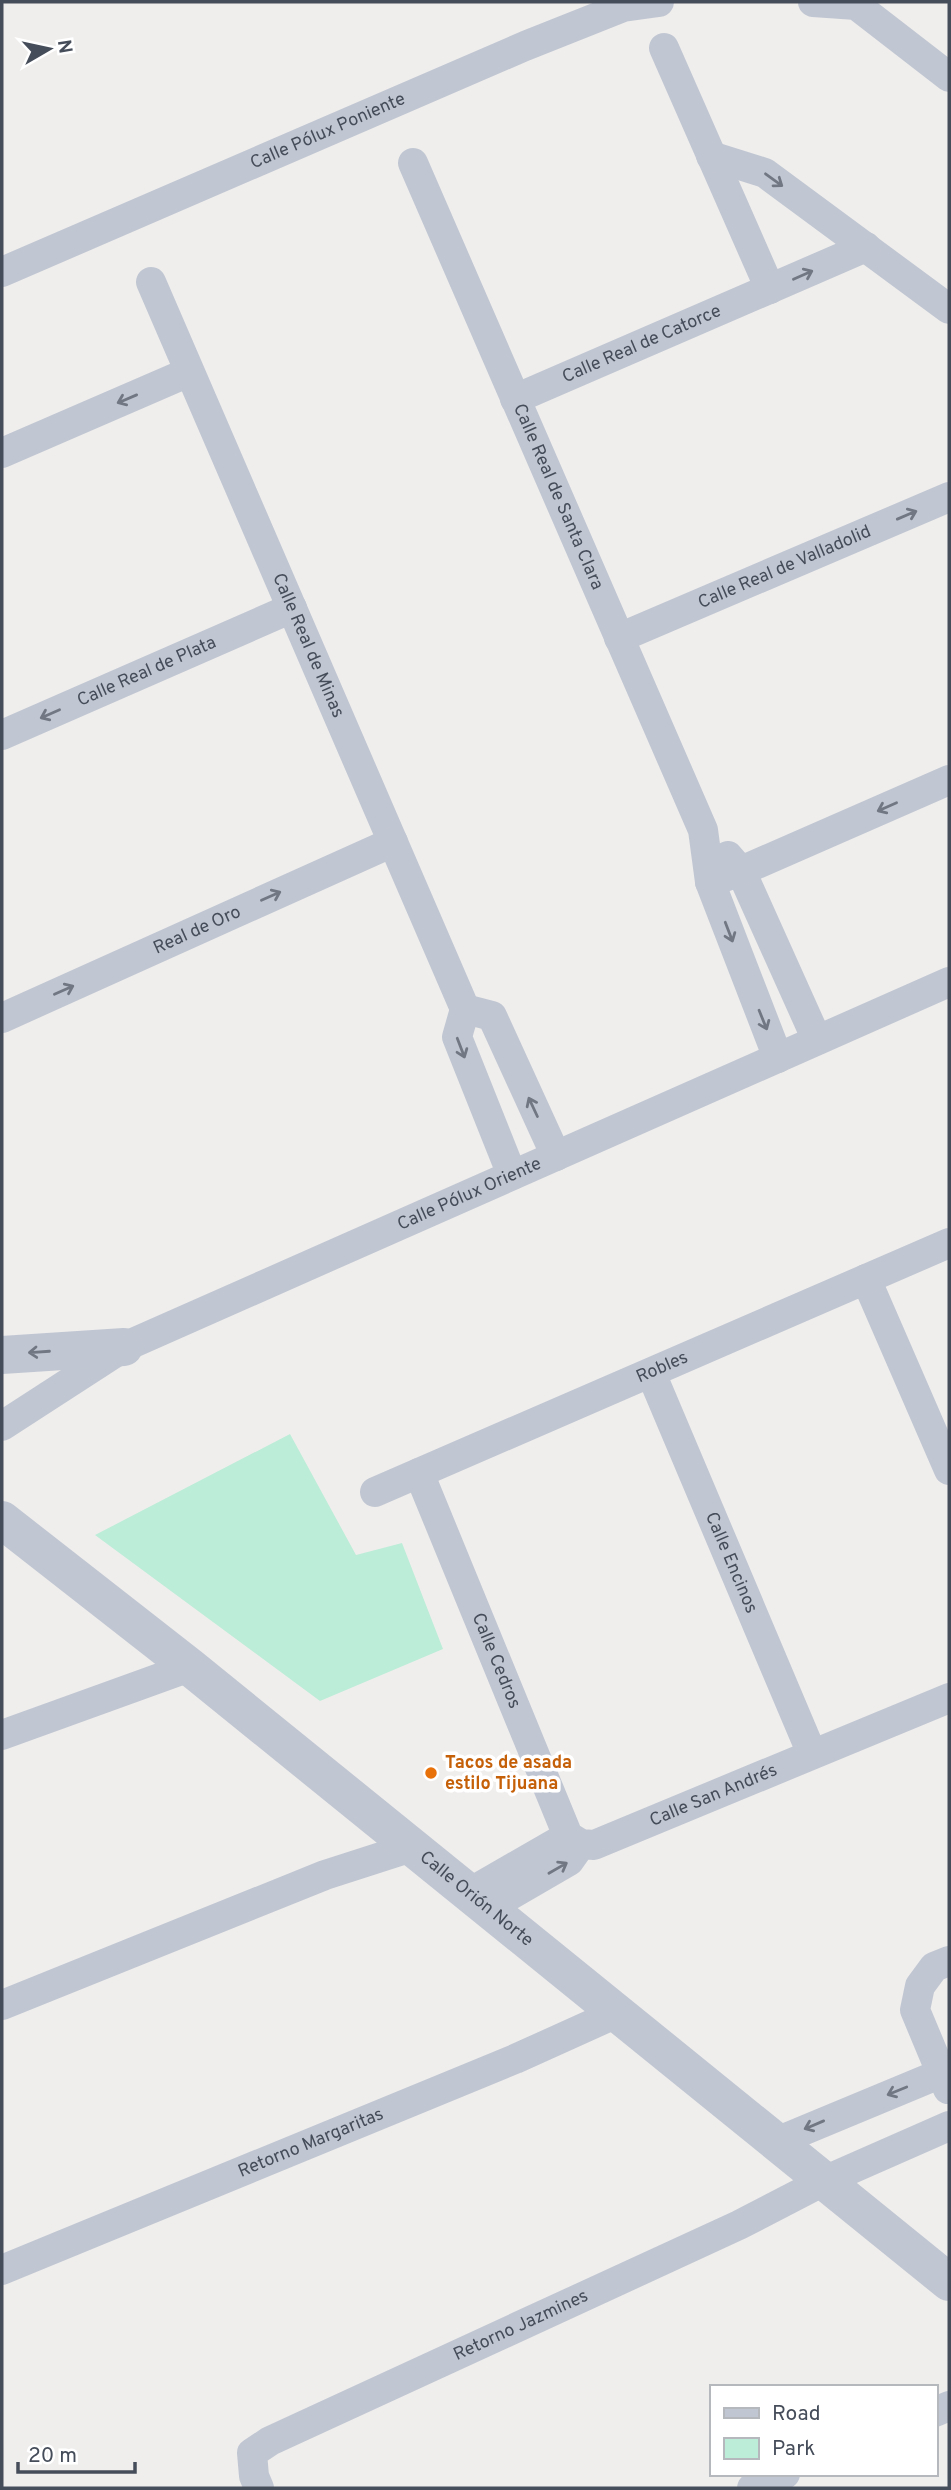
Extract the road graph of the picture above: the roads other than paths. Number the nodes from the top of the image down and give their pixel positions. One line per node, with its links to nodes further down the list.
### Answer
1 (659, 2): 9 (street, Calle Pólux Poniente)
2 (813, 2): 3 (street)
3 (857, 3): 5 (street)
4 (663, 47): 6 (street)
5 (949, 77)
6 (711, 156): 8 (street, one-way to 8); 11 (street)
7 (413, 163): 14 (street, Calle Real de Santa Clara)
8 (866, 247): 11 (street, Calle Real de Catorce, one-way to 8); 12 (street)
9 (2, 272)
10 (151, 282): 13 (street, Calle Real de Minas)
11 (770, 289): 14 (street, Calle Real de Catorce)
12 (949, 309)
13 (189, 372): 15 (street, one-way to 15); 17 (street, Calle Real de Minas)
14 (515, 399): 18 (street, Calle Real de Santa Clara)
15 (2, 453)
16 (949, 497): 18 (street, Calle Real de Valladolid, one-way to 16)
17 (292, 608): 19 (street, Calle Real de Plata, one-way to 19); 22 (street, Calle Real de Minas)
18 (619, 638): 21 (street, Calle Real de Santa Clara)
19 (2, 735)
20 (949, 780): 23 (street, one-way to 23)
21 (704, 830): 23 (street, Calle Real de Santa Clara); 24 (street, Calle Real de Santa Clara)
22 (393, 842): 26 (street, Calle Real de Minas); 27 (street, Real de Oro, one-way to 22)
23 (741, 871): 24 (street); 28 (street, Calle Real de Santa Clara)
24 (710, 882): 29 (street, Calle Real de Santa Clara, one-way to 29)
25 (949, 982): 28 (street, Calle Pólux Oriente)
26 (465, 1009): 30 (street, one-way to 26); 31 (street, one-way to 31)
27 (2, 1018)
28 (817, 1041): 29 (street, Calle Pólux Oriente)
29 (778, 1058): 30 (street, Calle Pólux Oriente)
30 (556, 1156): 31 (street, Calle Pólux Oriente)
31 (512, 1175): 34 (street, Calle Pólux Oriente)
32 (949, 1243): 33 (street, Robles)
33 (866, 1279): 36 (street, Robles); 38 (street)
34 (124, 1347): 35 (street, one-way to 35); 37 (street, Calle Pólux Oriente)
35 (2, 1355)
36 (651, 1373): 39 (street, Robles); 45 (street, Calle Encinos)
37 (2, 1426)
38 (949, 1470)
39 (419, 1473): 40 (street, Robles); 46 (street, Calle Cedros)
40 (374, 1492)
41 (2, 1520): 42 (street, Calle Orión Norte)
42 (190, 1667): 44 (street); 47 (street, Calle Orión Norte)
43 (949, 1698): 45 (street, Calle San Andrés)
44 (2, 1735)
45 (813, 1755): 46 (street, Calle San Andrés)
46 (574, 1840): 48 (street)
47 (412, 1847): 48 (street, Calle Orión Norte); 50 (street)
48 (478, 1901): 51 (street, Calle Orión Norte)
49 (949, 1961): 52 (street)
50 (2, 2005)
51 (617, 2012): 54 (street, Calle Orión Norte); 56 (street, Retorno Margaritas)
52 (945, 2082): 54 (street, one-way to 54)
53 (949, 2126): 55 (street)
54 (776, 2142): 55 (street, Calle Orión Norte)
55 (824, 2181): 57 (street, Calle Orión Norte); 59 (street, Retorno Jazmines)
56 (2, 2270)
57 (949, 2282)
58 (780, 2476): 60 (street)
59 (259, 2488)
60 (752, 2488)

